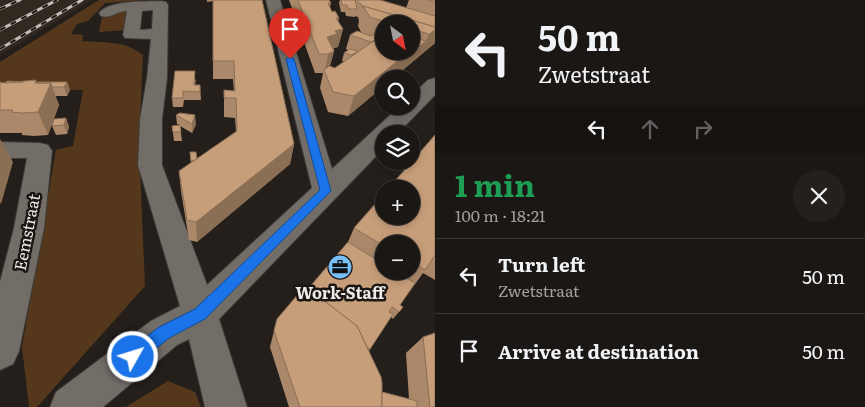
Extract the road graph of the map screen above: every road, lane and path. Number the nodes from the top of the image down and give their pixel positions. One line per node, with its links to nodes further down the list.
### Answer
1 (273, 0): 10 (street)
2 (154, 3): 3 (street); 5 (street)
3 (135, 6): 4 (street); 5 (street)
4 (106, 13)
5 (158, 34): 11 (street)
6 (435, 84): 7 (street)
7 (393, 125)
8 (375, 143): 10 (street)
9 (0, 150): 12 (street, Eemstraat)
10 (326, 191): 11 (street)
11 (200, 314): 13 (street); 14 (street)
12 (0, 352)
13 (70, 407)
14 (226, 407)

